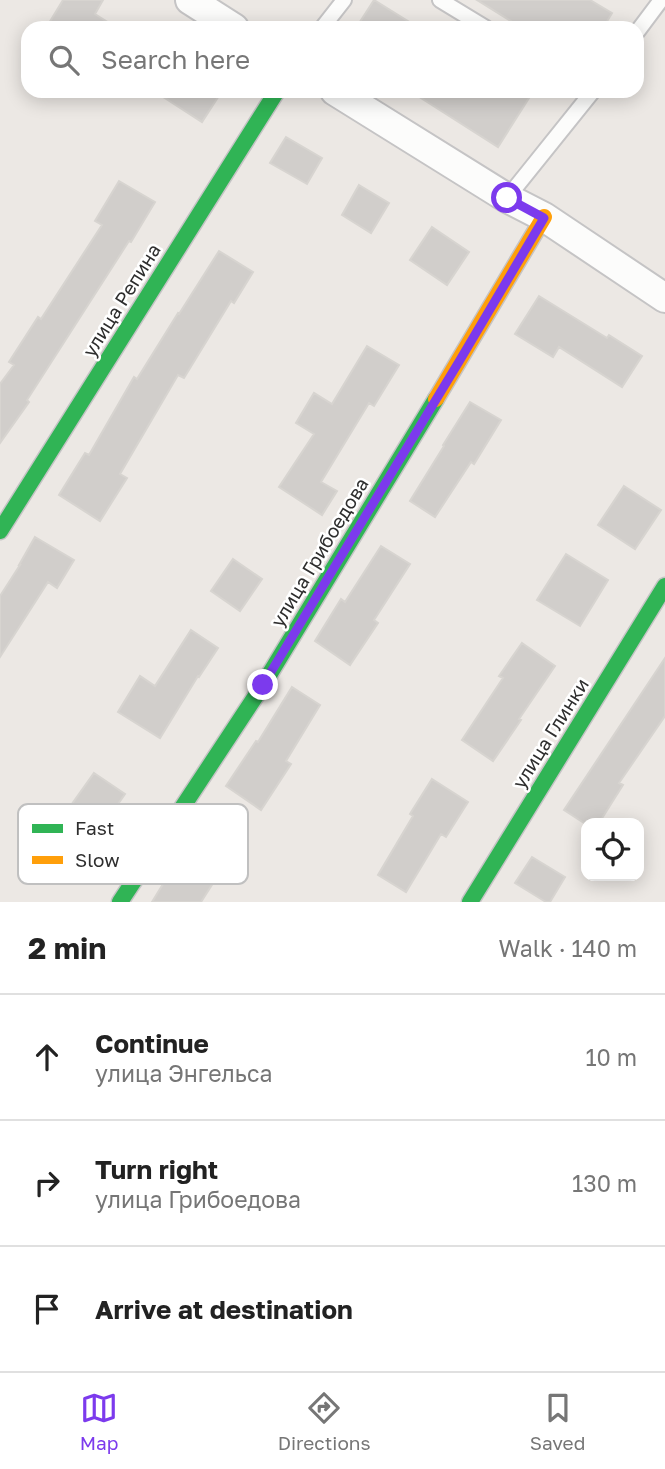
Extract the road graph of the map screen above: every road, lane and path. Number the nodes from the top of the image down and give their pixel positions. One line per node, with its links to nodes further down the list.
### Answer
1 (190, 0): 5 (street)
2 (344, 0): 6 (lane)
3 (440, 0): 7 (lane)
4 (661, 0): 8 (lane)
5 (223, 21)
6 (328, 21)
7 (474, 21)
8 (644, 23)
9 (273, 98): 15 (street, улица Репина)
10 (346, 98): 12 (street)
11 (587, 98): 12 (lane)
12 (507, 198): 13 (street)
13 (544, 218): 14 (street); 17 (street, улица Грибоедова)
14 (665, 298)
15 (0, 531)
16 (665, 586): 20 (street, улица Глинки)
17 (185, 804)
18 (132, 884): 19 (street, улица Грибоедова)
19 (120, 902)
20 (470, 902)

